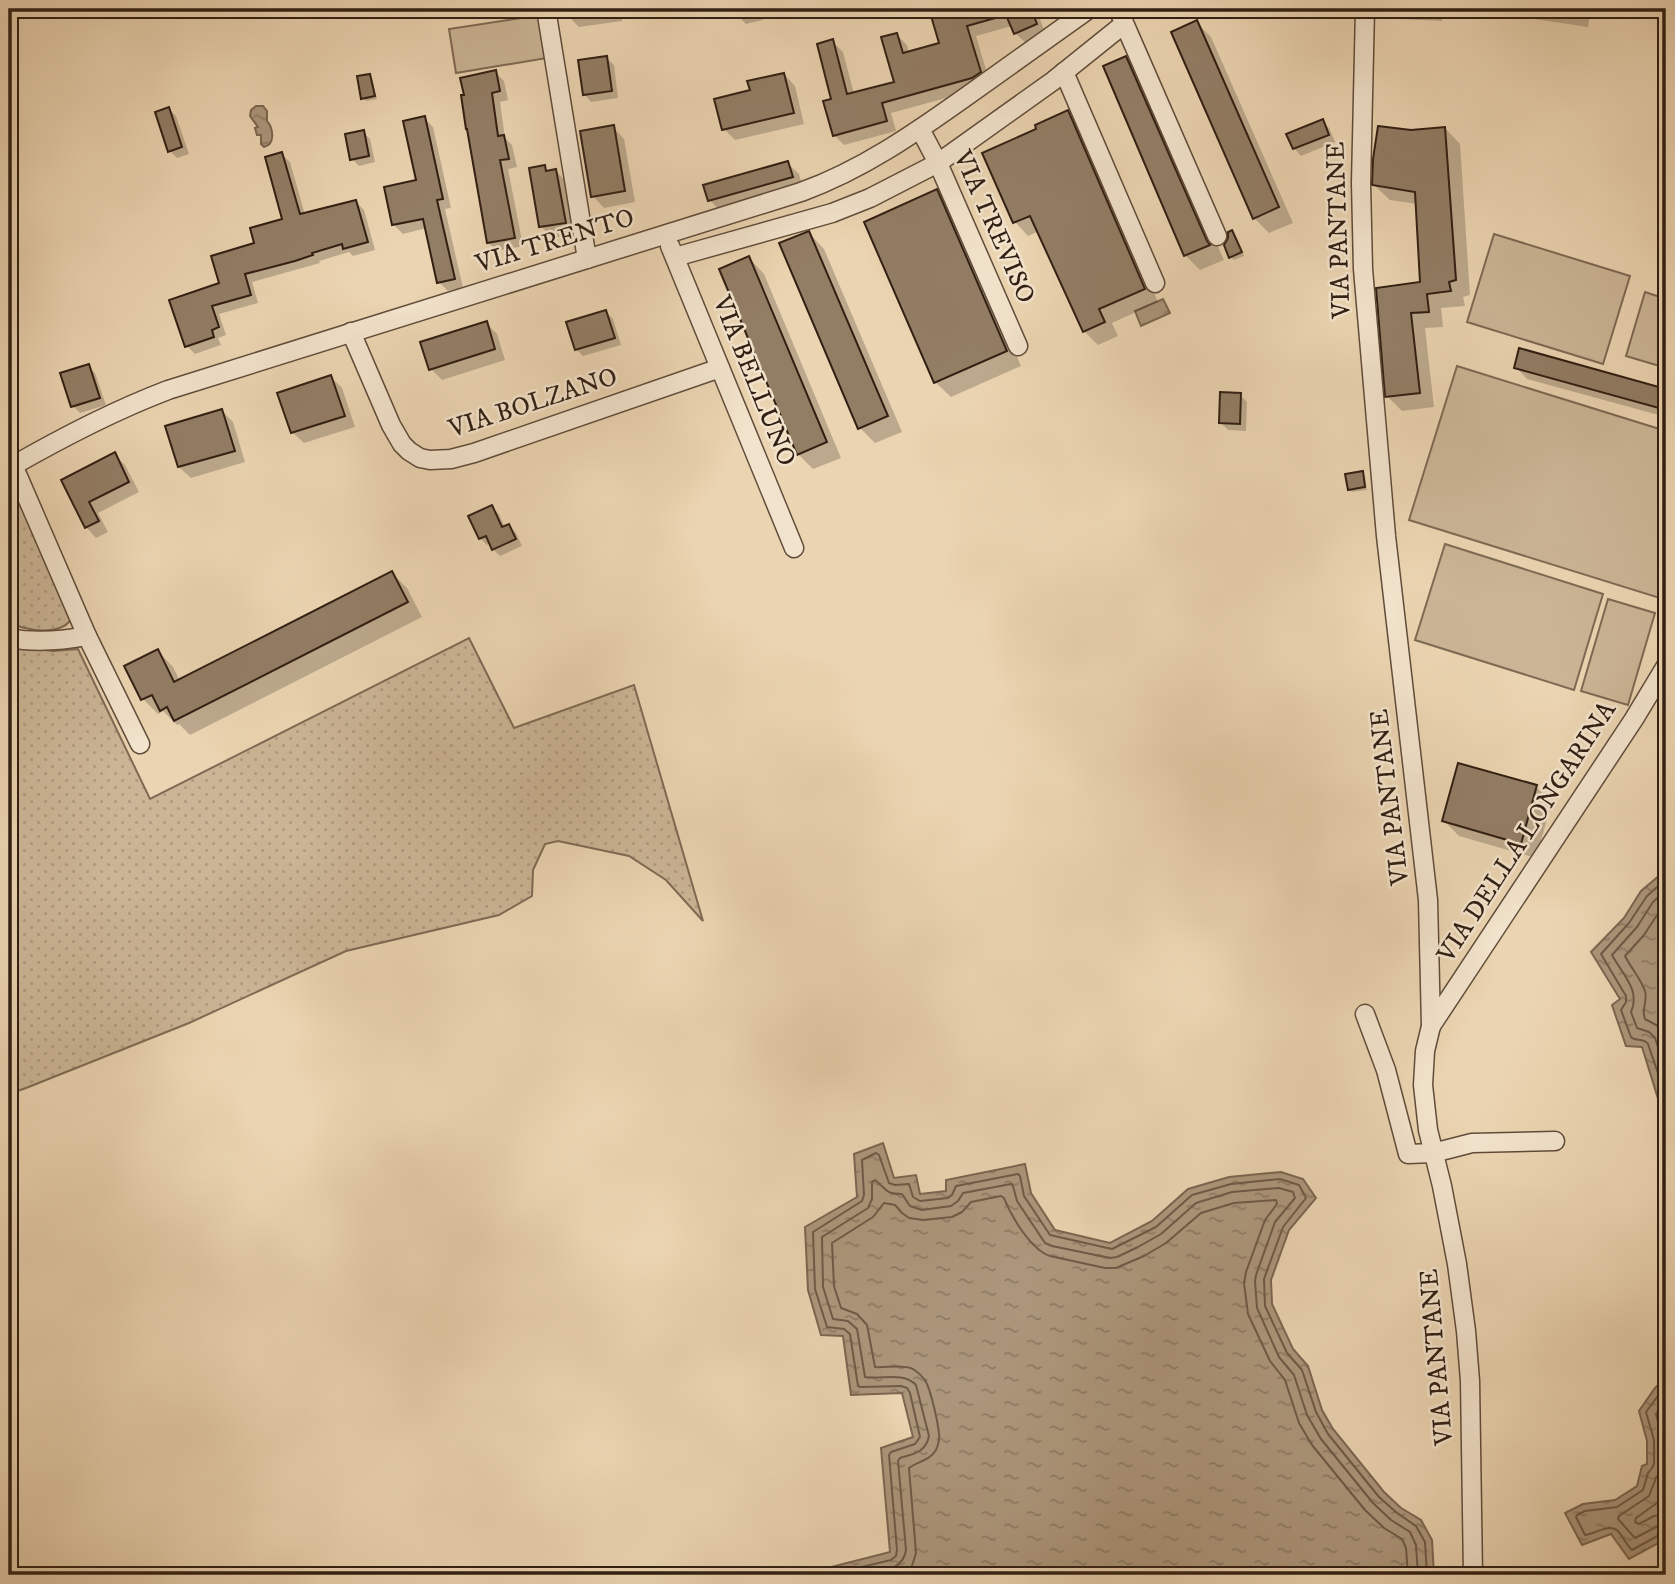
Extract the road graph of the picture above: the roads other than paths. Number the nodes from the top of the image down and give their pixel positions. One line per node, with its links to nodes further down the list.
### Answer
1 (546, 9): 11 (street)
2 (1089, 9): 6 (street, VIA TRENTO)
3 (1365, 9): 23 (street, VIA PANTANE)
4 (1121, 17): 5 (street); 9 (street)
5 (1064, 72): 7 (street); 12 (street)
6 (920, 130): 7 (street, VIA TREVISO); 8 (street, VIA TRENTO)
7 (938, 163): 10 (street); 14 (street, VIA TREVISO)
8 (665, 234): 10 (street, VIA BELLUNO); 11 (street, VIA TRENTO)
9 (1217, 236)
10 (675, 257): 15 (street, VIA BELLUNO)
11 (587, 259): 13 (street, VIA TRENTO)
12 (1155, 283)
13 (351, 332): 15 (street, VIA BOLZANO); 16 (street, VIA TRENTO)
14 (1018, 346)
15 (720, 368): 17 (street, VIA BELLUNO)
16 (11, 467): 18 (street)
17 (794, 548)
18 (87, 636): 19 (street); 21 (street)
19 (9, 638)
20 (1666, 666): 23 (street, VIA DELLA LONGARINA)
21 (139, 744)
22 (1365, 1014): 25 (street)
23 (1431, 1026): 25 (street, VIA PANTANE)
24 (1555, 1140): 25 (street)
25 (1433, 1153): 26 (street, VIA PANTANE)
26 (1473, 1575)

